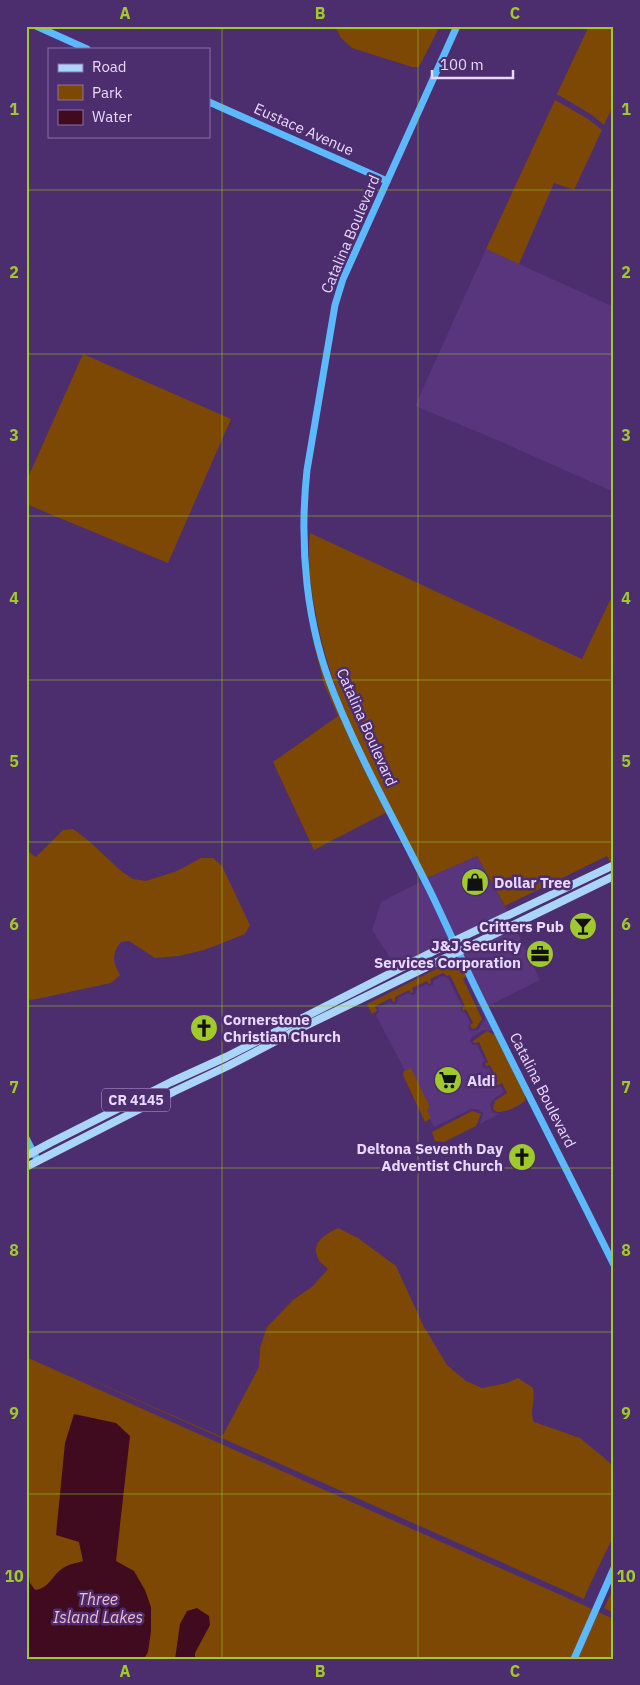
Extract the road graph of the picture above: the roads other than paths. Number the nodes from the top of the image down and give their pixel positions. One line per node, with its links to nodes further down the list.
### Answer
1 (36, 26): 3 (street)
2 (456, 26): 5 (street, Catalina Boulevard)
3 (85, 48)
4 (210, 102): 5 (street, Eustace Avenue)
5 (387, 181): 8 (street, Catalina Boulevard)
6 (614, 865): 8 (main road, CR 4145)
7 (614, 876): 9 (main road, CR 4145)
8 (454, 941): 9 (street, Catalina Boulevard); 11 (main road, CR 4145)
9 (458, 952): 12 (main road, CR 4145); 14 (street, Catalina Boulevard)
10 (26, 1138): 11 (street)
11 (30, 1155): 12 (street)
12 (38, 1161): 13 (main road, CR 4145)
13 (26, 1167)
14 (614, 1264)
15 (614, 1568): 16 (street)
16 (574, 1659)

